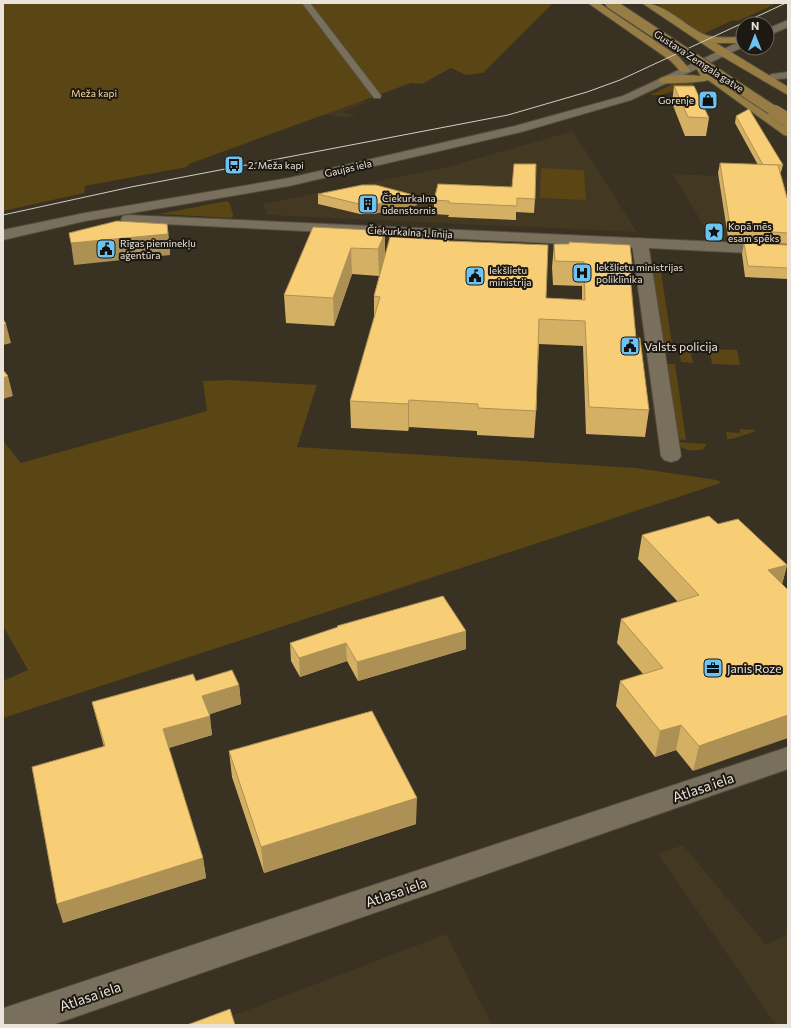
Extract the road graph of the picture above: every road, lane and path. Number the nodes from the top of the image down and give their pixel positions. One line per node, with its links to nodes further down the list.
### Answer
1 (306, 3): 22 (street)
2 (593, 3): 7 (main road)
3 (610, 3): 24 (main road, Gustava Zemgala gatve, bridge)
4 (629, 3): 23 (main road, Gustava Zemgala gatve)
5 (647, 3): 6 (main road)
6 (670, 17): 7 (main road); 10 (main road)
7 (618, 20): 14 (main road)
8 (788, 23): 9 (street)
9 (775, 29)
10 (701, 37): 11 (main road); 13 (main road)
11 (735, 41)
12 (735, 45): 13 (street, Gaujas iela)
13 (722, 52): 15 (street, Gaujas iela); 17 (main road)
14 (675, 59): 15 (main road); 16 (main road)
15 (701, 63): 16 (street, Gaujas iela); 17 (main road); 21 (main road)
16 (685, 70): 19 (street, Gaujas iela)
17 (750, 70): 20 (main road)
18 (788, 75): 20 (street)
19 (664, 80): 21 (main road); 26 (street, Gaujas iela)
20 (768, 80): 23 (main road)
21 (720, 84): 25 (main road)
22 (377, 96)
23 (785, 96)
24 (788, 120)
25 (788, 132)
26 (242, 201): 27 (street, Gaujas iela); 28 (street)
27 (85, 217): 28 (street, Čiekurkalna 1. līnija); 29 (street, Gaujas iela)
28 (248, 224): 30 (street, Čiekurkalna 1. līnija)
29 (3, 235)
30 (640, 243): 31 (street, Čiekurkalna 1. līnija); 32 (street)
31 (788, 250)
32 (671, 456)
33 (788, 758): 34 (street, Atlasa iela)
34 (4, 1025)

